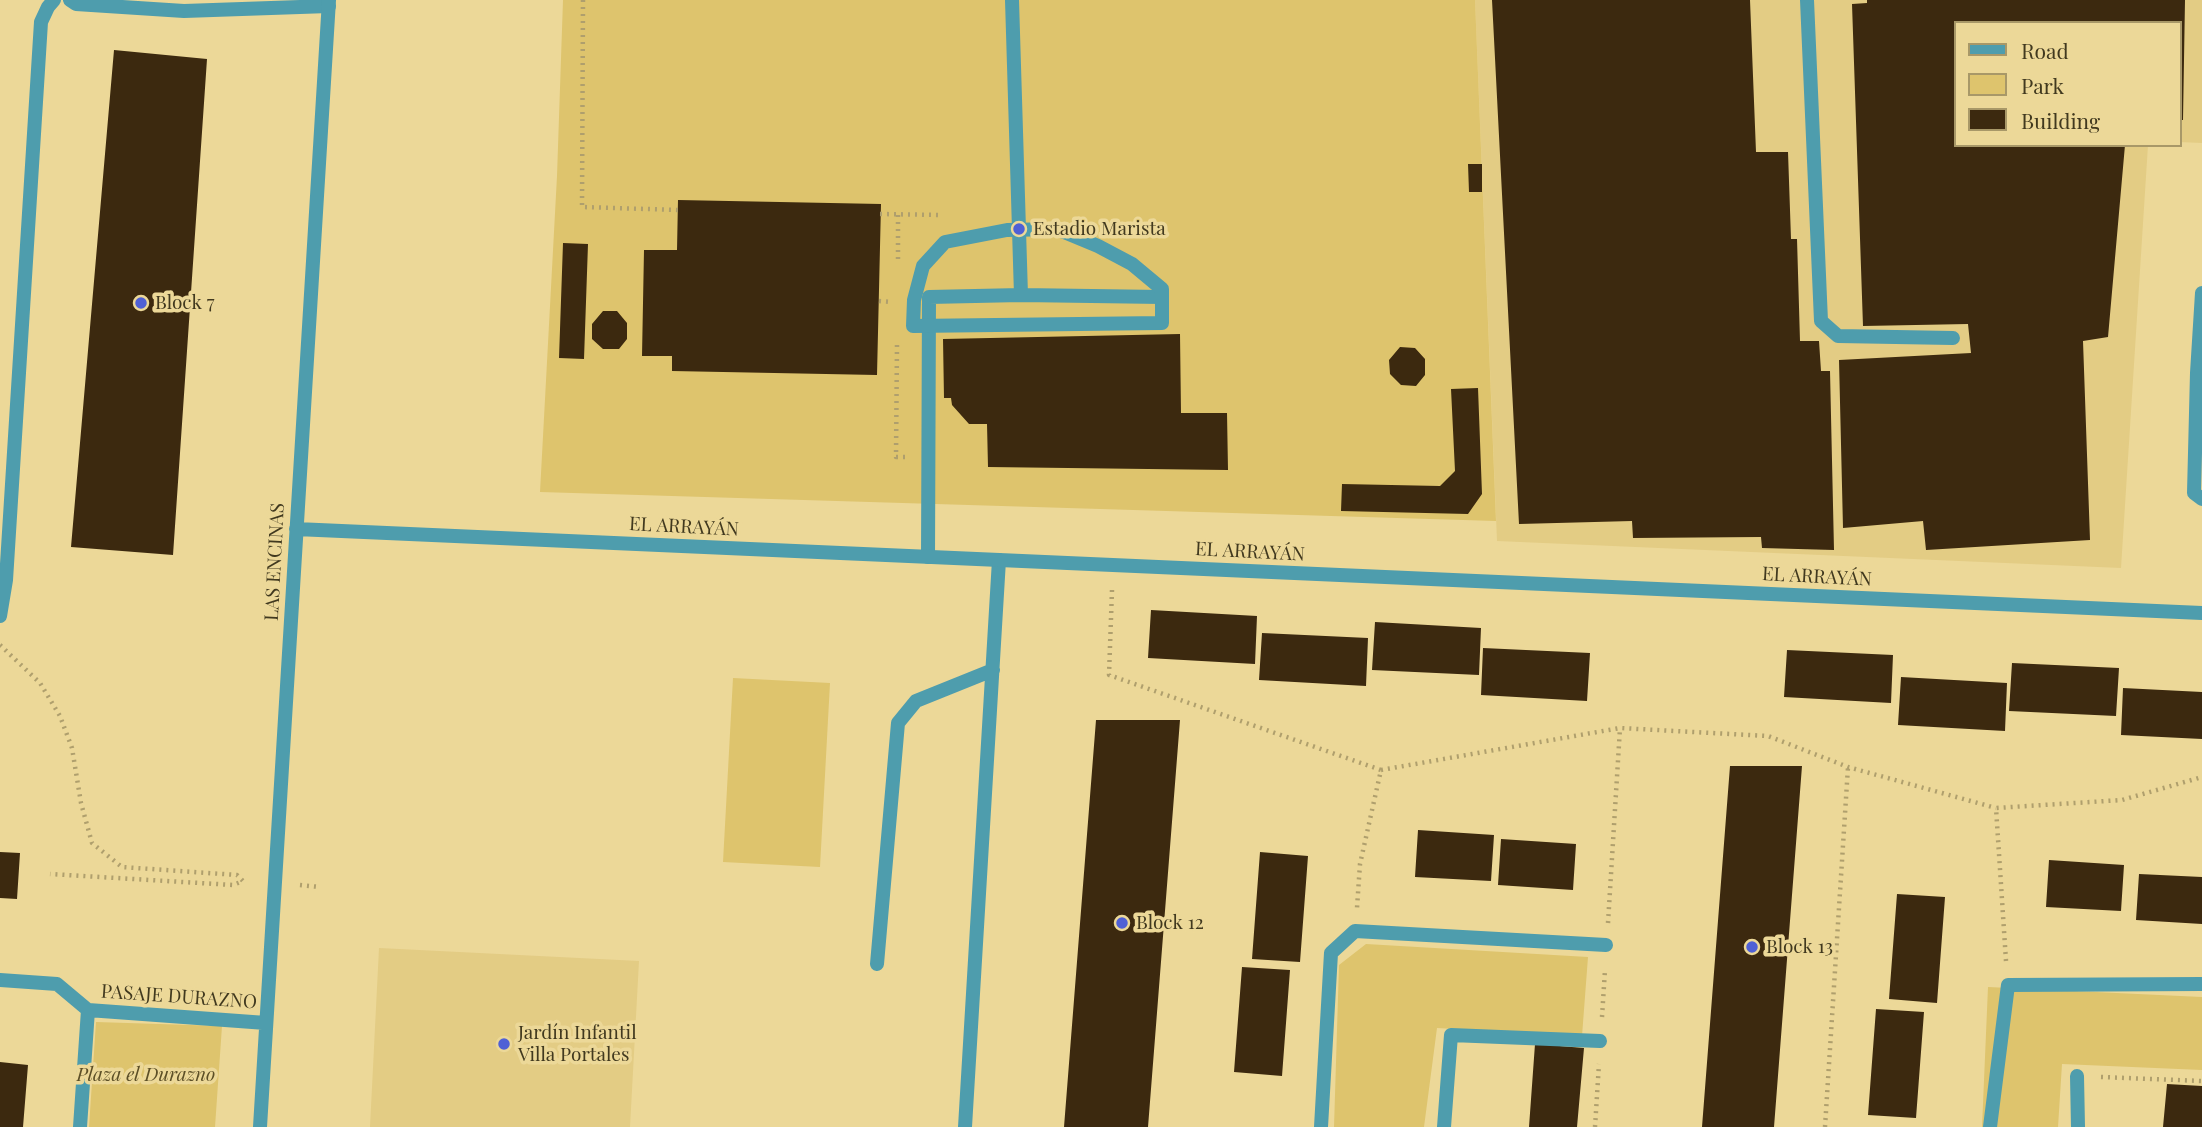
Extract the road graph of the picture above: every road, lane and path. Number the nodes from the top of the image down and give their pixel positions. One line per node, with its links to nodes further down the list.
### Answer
1 (54, 0): 25 (street)
2 (70, 0): 6 (street)
3 (583, 0): 7 (path)
4 (1012, 0): 9 (street)
5 (1807, 0): 15 (street)
6 (329, 3): 20 (street, LAS ENCINAS)
7 (678, 210)
8 (898, 214): 10 (path)
9 (1019, 230): 12 (street); 13 (street); 14 (street)
10 (898, 264)
11 (2202, 293): 17 (street)
12 (1021, 295): 13 (street); 14 (street)
13 (1162, 297): 14 (street)
14 (929, 325): 18 (street)
15 (1953, 338)
16 (897, 341): 18 (path)
17 (2199, 373): 19 (street)
18 (928, 458): 21 (street)
19 (2202, 499)
20 (296, 529): 21 (street, EL ARRAYÁN); 40 (street, LAS ENCINAS)
21 (928, 557): 22 (street, EL ARRAYÁN)
22 (999, 560): 23 (street, EL ARRAYÁN); 27 (street)
23 (1112, 565): 24 (street, EL ARRAYÁN); 29 (path)
24 (2202, 613)
25 (0, 616)
26 (0, 645): 32 (path)
27 (992, 670): 35 (street); 46 (street)
28 (1848, 767): 29 (path); 31 (path); 49 (path)
29 (1381, 770): 33 (path)
30 (2202, 777): 31 (path)
31 (1996, 808): 38 (path)
32 (50, 874)
33 (1355, 931): 34 (street); 47 (street)
34 (1606, 945)
35 (877, 964)
36 (0, 981): 39 (street, PASAJE DURAZNO)
37 (2202, 984): 38 (street)
38 (2008, 985): 50 (street)
39 (88, 1010): 40 (street, PASAJE DURAZNO); 44 (street, PASAJE DURAZNO)
40 (266, 1023): 45 (street, LAS ENCINAS)
41 (1600, 1041): 48 (street)
42 (2077, 1076): 43 (path); 51 (street)
43 (2202, 1081)
44 (80, 1127)
45 (260, 1127)
46 (965, 1127)
47 (1321, 1127)
48 (1444, 1127)
49 (1825, 1127)
50 (1990, 1127)
51 (2078, 1127)

